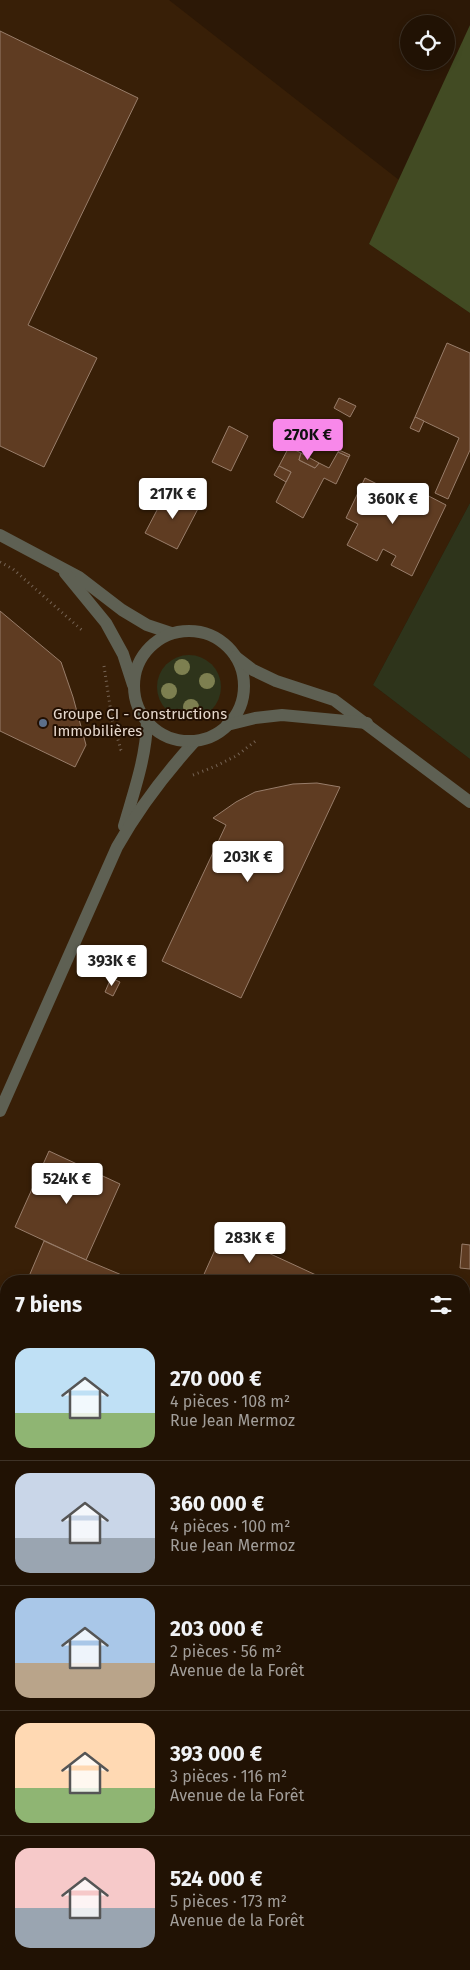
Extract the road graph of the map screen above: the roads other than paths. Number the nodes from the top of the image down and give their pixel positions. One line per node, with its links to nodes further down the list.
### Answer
1 (0, 535): 2 (street)
2 (56, 564): 3 (street); 5 (street)
3 (171, 633): 4 (street); 5 (street)
4 (236, 657): 7 (street); 8 (street)
5 (134, 689): 6 (street)
6 (147, 722): 9 (street); 11 (street)
7 (367, 723): 8 (street); 10 (street)
8 (227, 725): 9 (street)
9 (196, 741): 11 (street)
10 (470, 802)
11 (117, 848): 12 (street)
12 (0, 1111)

